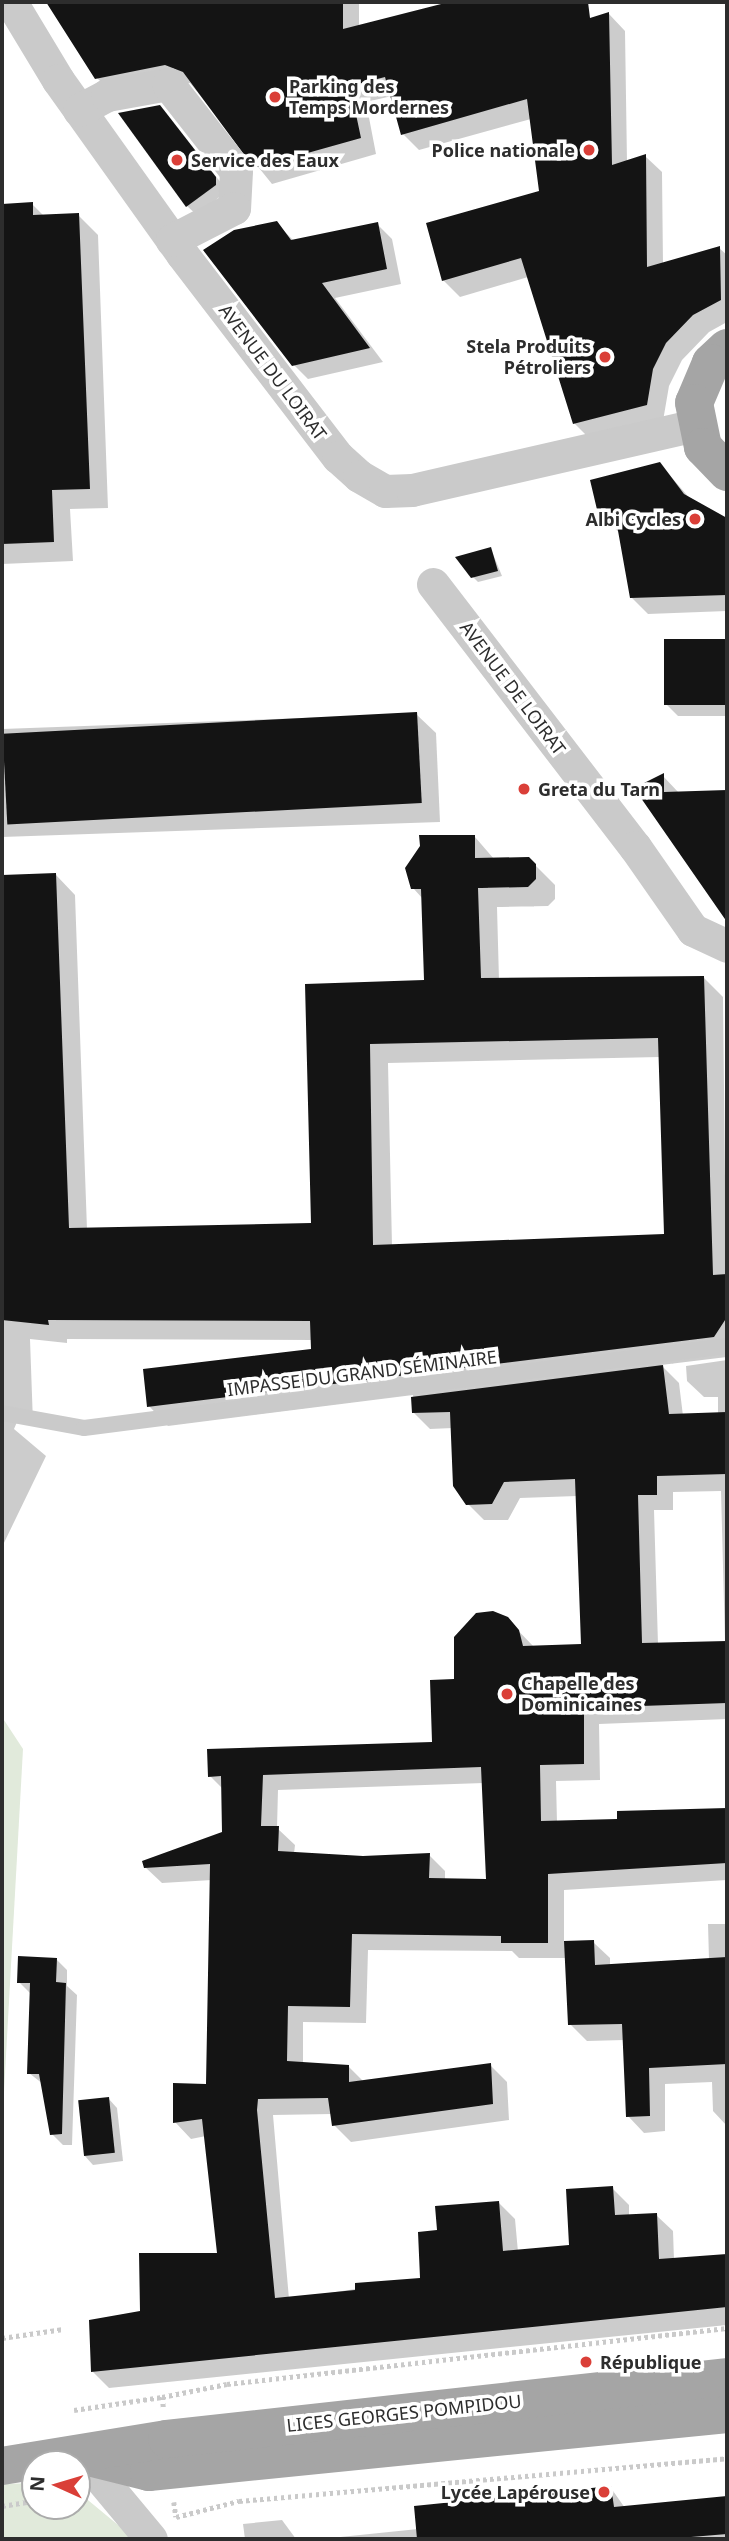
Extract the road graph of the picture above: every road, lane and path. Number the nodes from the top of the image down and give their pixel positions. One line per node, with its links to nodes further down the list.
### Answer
1 (11, 2): 2 (street, AVENUE DU LOIRAT)
2 (79, 110): 3 (street, AVENUE DU LOIRAT); 3 (street)
3 (172, 240): 5 (street, AVENUE DU LOIRAT)
4 (727, 348): 5 (main road)
5 (695, 425): 6 (main road)
6 (727, 472)
7 (433, 584): 8 (street, AVENUE DE LOIRAT)
8 (727, 946)
9 (727, 1346): 10 (lane, IMPASSE DU GRAND SÉMINAIRE)
10 (2, 1413)
11 (727, 2328): 15 (path)
12 (63, 2329): 13 (path)
13 (2, 2338)
14 (727, 2377): 19 (main road, LICES GEORGES POMPIDOU)
15 (227, 2384)
16 (162, 2397): 17 (path)
17 (74, 2410)
18 (727, 2414): 20 (main road, LICES GEORGES POMPIDOU)
19 (91, 2453)
20 (91, 2458)
21 (727, 2458): 25 (path)
22 (21, 2463): 23 (main road, LICES GEORGES POMPIDOU)
23 (2, 2466)
24 (91, 2467): 28 (street)
25 (239, 2501)
26 (21, 2503): 27 (path)
27 (2, 2506)
28 (152, 2539)

